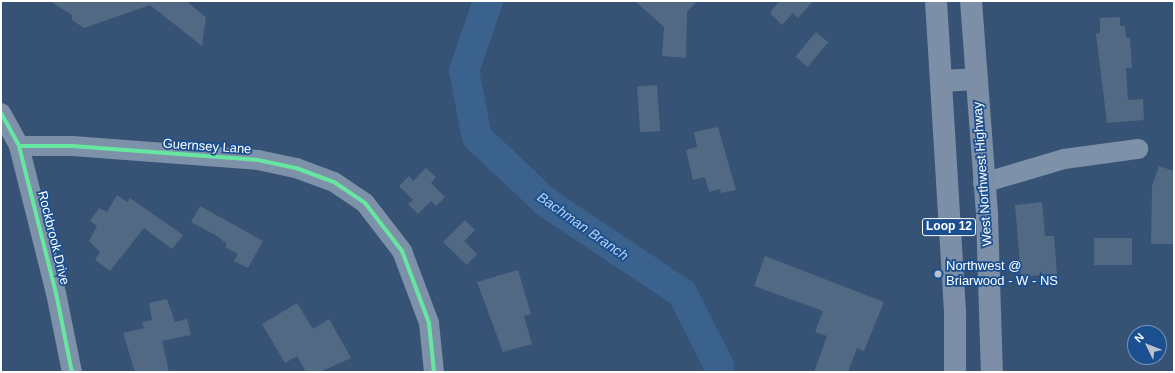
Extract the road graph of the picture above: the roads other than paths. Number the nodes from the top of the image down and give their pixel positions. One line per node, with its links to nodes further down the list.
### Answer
1 (936, 1): 4 (main road, Loop 12)
2 (971, 1): 3 (main road, West Northwest Highway / Loop 12)
3 (977, 79): 4 (main road); 8 (main road, West Northwest Highway / Loop 12)
4 (940, 81): 11 (main road, Loop 12)
5 (1, 114): 6 (street, Rockbrook Drive)
6 (19, 146): 9 (street, Rockbrook Drive); 10 (street, Guernsey Lane)
7 (1138, 149): 8 (street)
8 (983, 183): 12 (main road, West Northwest Highway / Loop 12)
9 (72, 372)
10 (434, 372)
11 (955, 372)
12 (992, 372)

